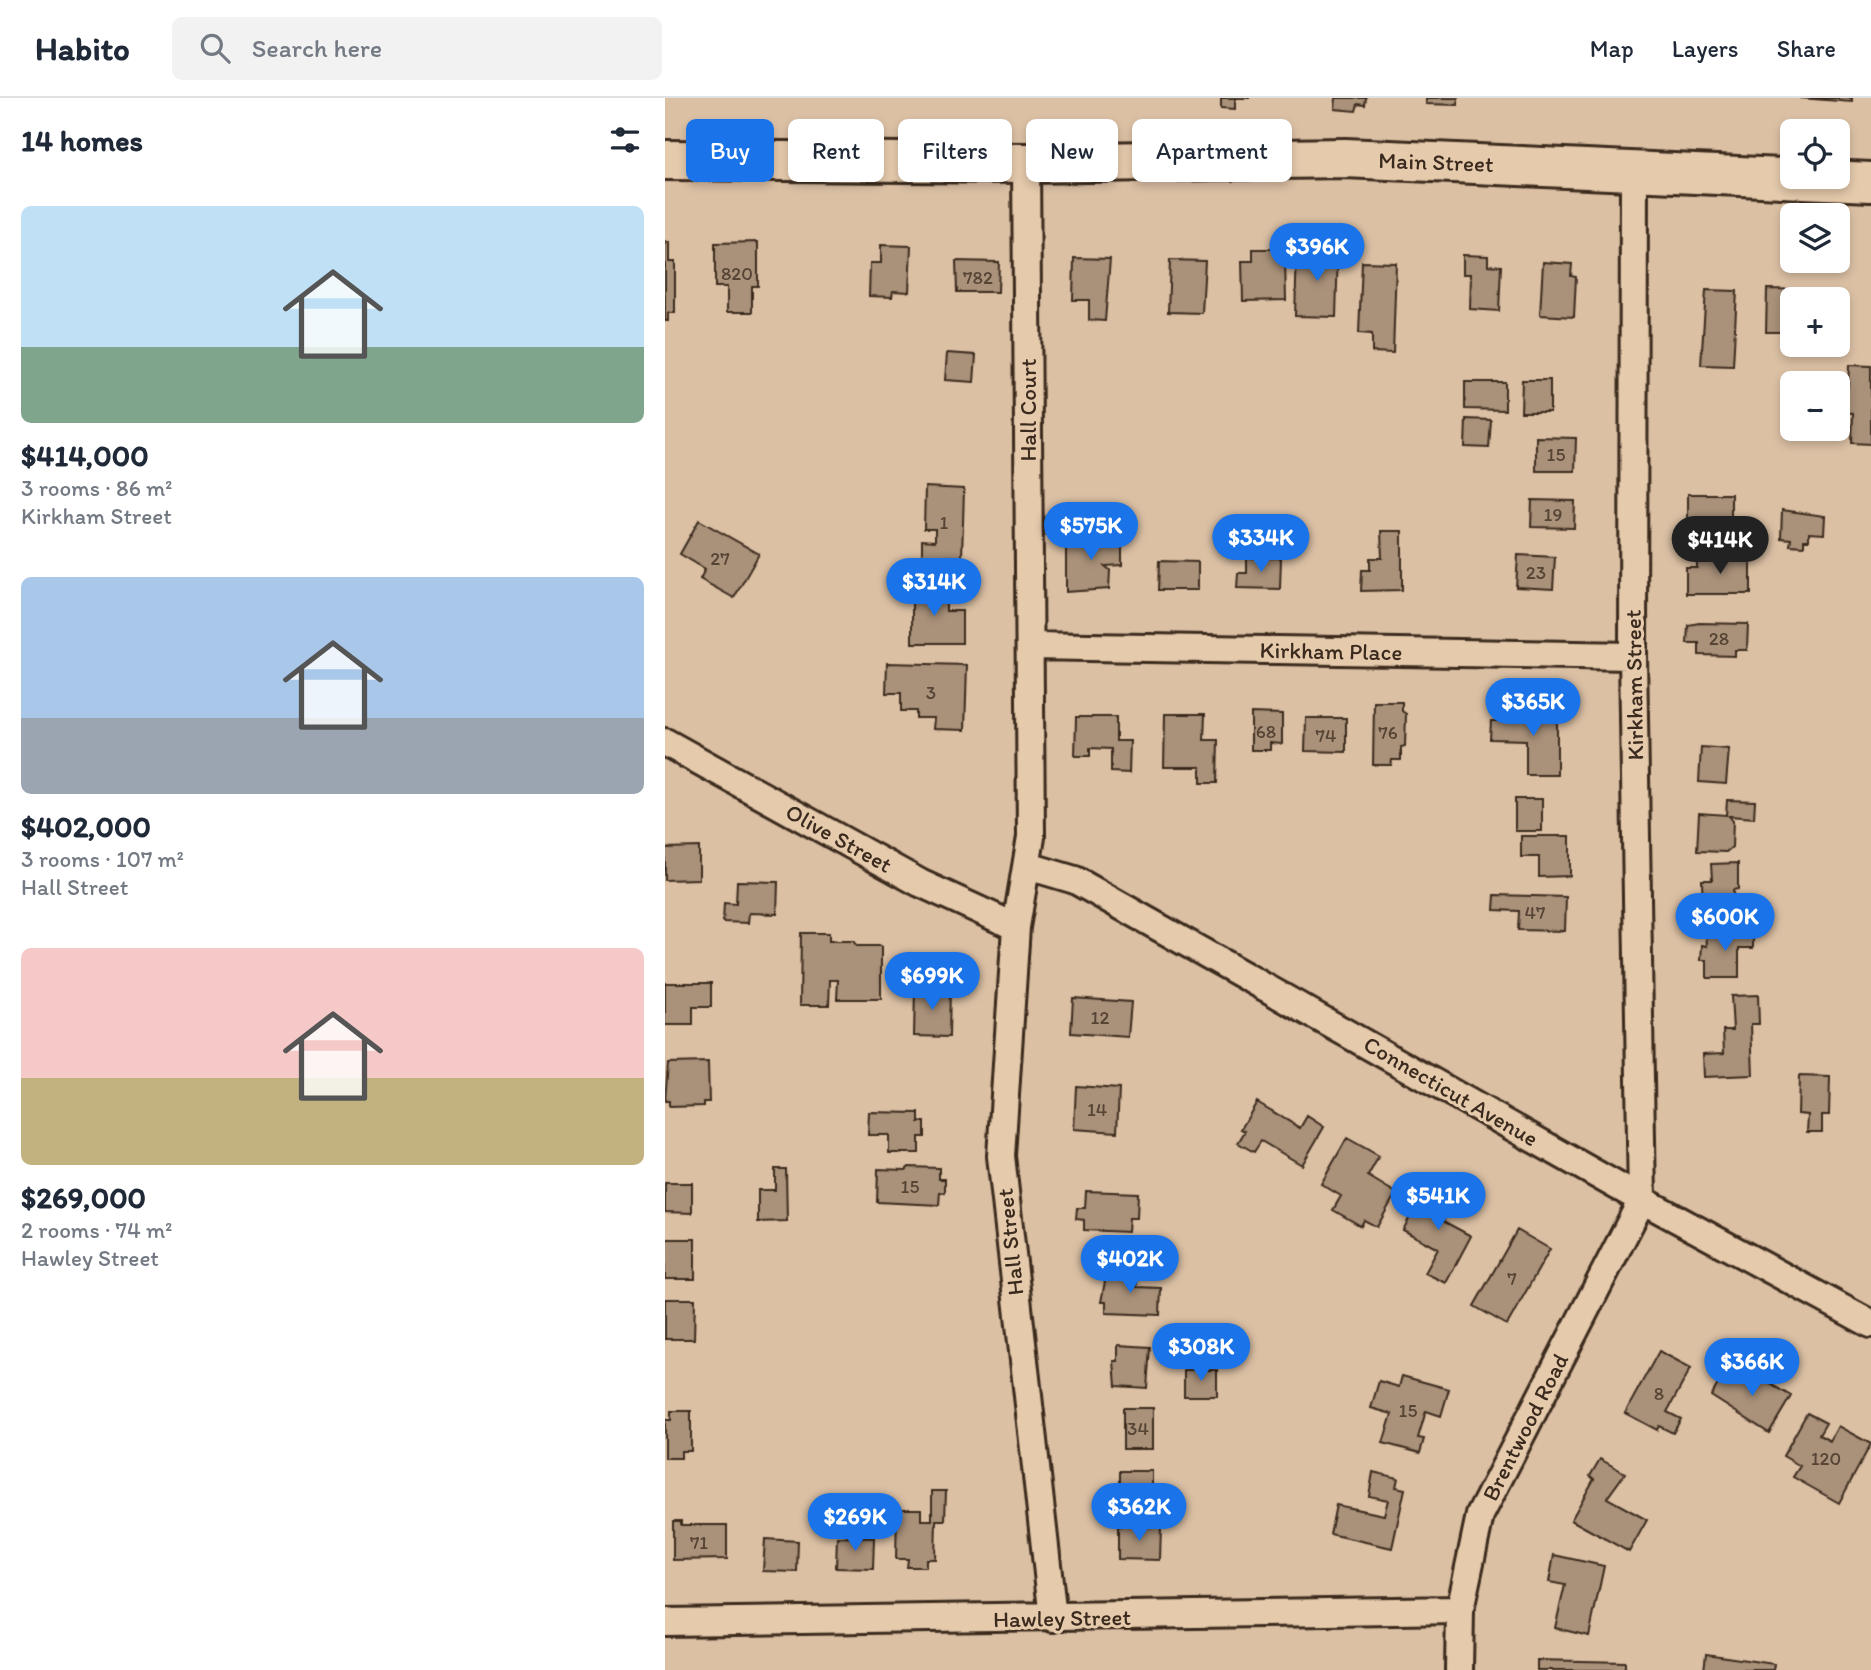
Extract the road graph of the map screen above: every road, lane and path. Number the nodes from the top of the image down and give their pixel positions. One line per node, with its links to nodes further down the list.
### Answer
1 (665, 160): 3 (main road, Main Street)
2 (1118, 162): 4 (main road, Main Street)
3 (1026, 163)
4 (1634, 171): 6 (main road, Main Street); 8 (street, Kirkham Street)
5 (1026, 182): 7 (street, Hall Court)
6 (1871, 182)
7 (1030, 646): 8 (street, Kirkham Place); 10 (street, Hall Court)
8 (1633, 656): 12 (street, Kirkham Street)
9 (665, 742): 11 (street, Olive Street)
10 (1028, 866): 11 (street, Hall Street); 12 (street, Connecticut Avenue)
11 (1016, 928): 15 (street, Hall Street)
12 (1642, 1200): 13 (street, Connecticut Avenue); 14 (street, Brentwood Road)
13 (1871, 1324)
14 (1460, 1610): 15 (street, Hawley Street); 17 (street, Brentwood Road)
15 (1053, 1618): 16 (street, Hawley Street)
16 (665, 1622)
17 (1459, 1670)

